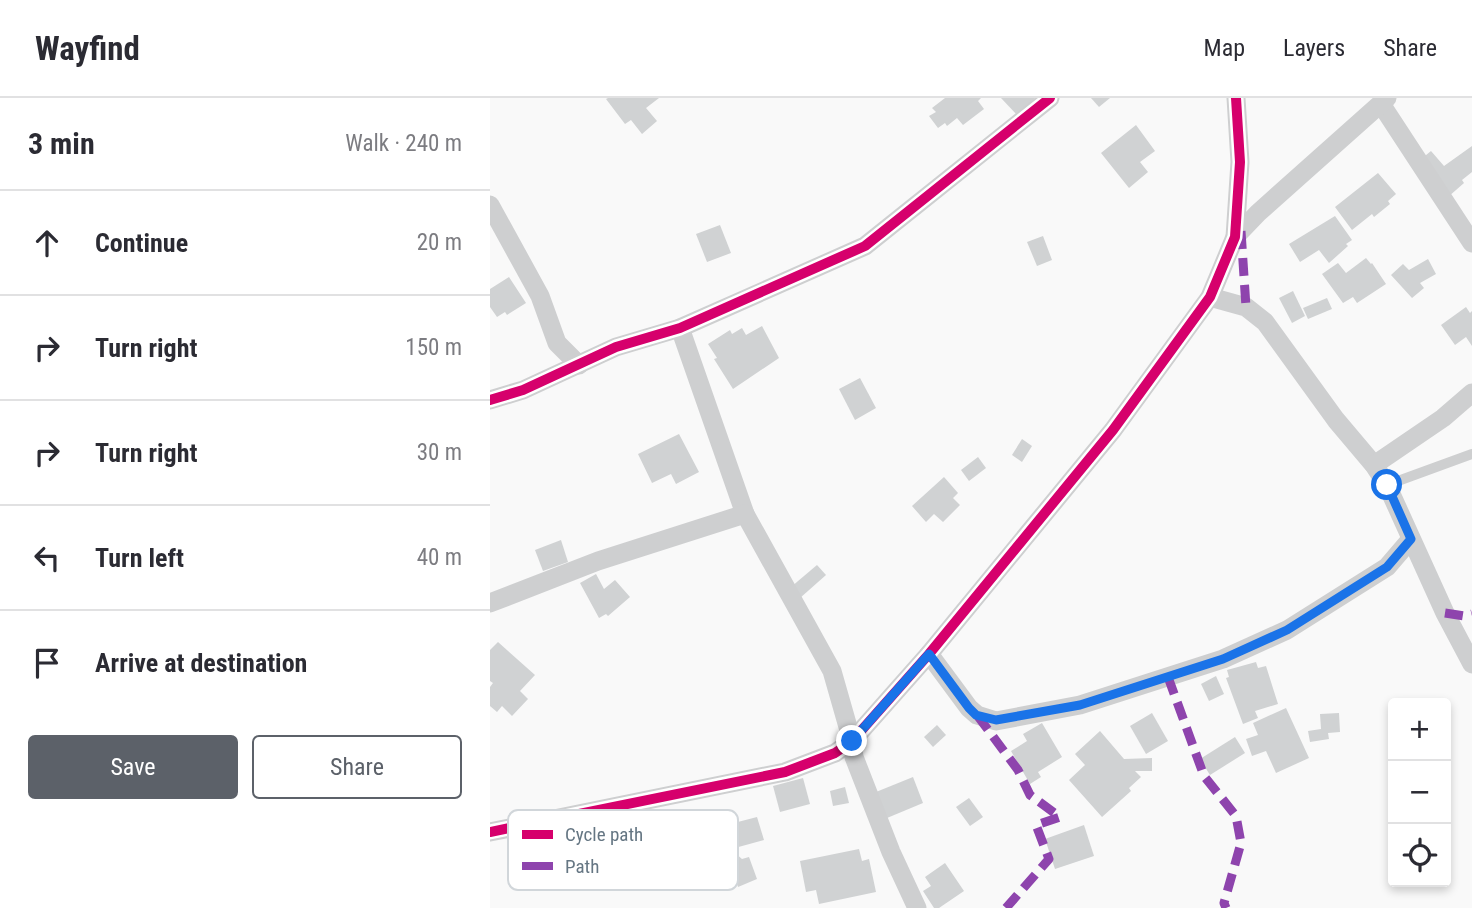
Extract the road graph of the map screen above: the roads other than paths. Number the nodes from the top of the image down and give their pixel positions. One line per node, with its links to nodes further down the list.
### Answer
1 (1050, 98): 8 (street)
2 (1236, 98): 5 (street)
3 (1384, 101): 5 (street); 6 (street)
4 (490, 205): 9 (street)
5 (1235, 237): 7 (street)
6 (1472, 243)
7 (1210, 298): 13 (street); 18 (street)
8 (680, 328): 9 (street); 15 (street)
9 (579, 365): 11 (street)
10 (1472, 393): 13 (street)
11 (490, 400)
12 (1472, 454): 14 (lane)
13 (1374, 465): 14 (street)
14 (1387, 485): 16 (street)
15 (745, 514): 17 (street); 20 (street)
16 (1411, 539): 18 (street); 19 (street)
17 (490, 603)
18 (929, 654): 20 (street)
19 (1472, 664)
20 (852, 741): 21 (street); 24 (street)
21 (598, 810)
22 (508, 828): 23 (street)
23 (490, 832)
24 (917, 908)

